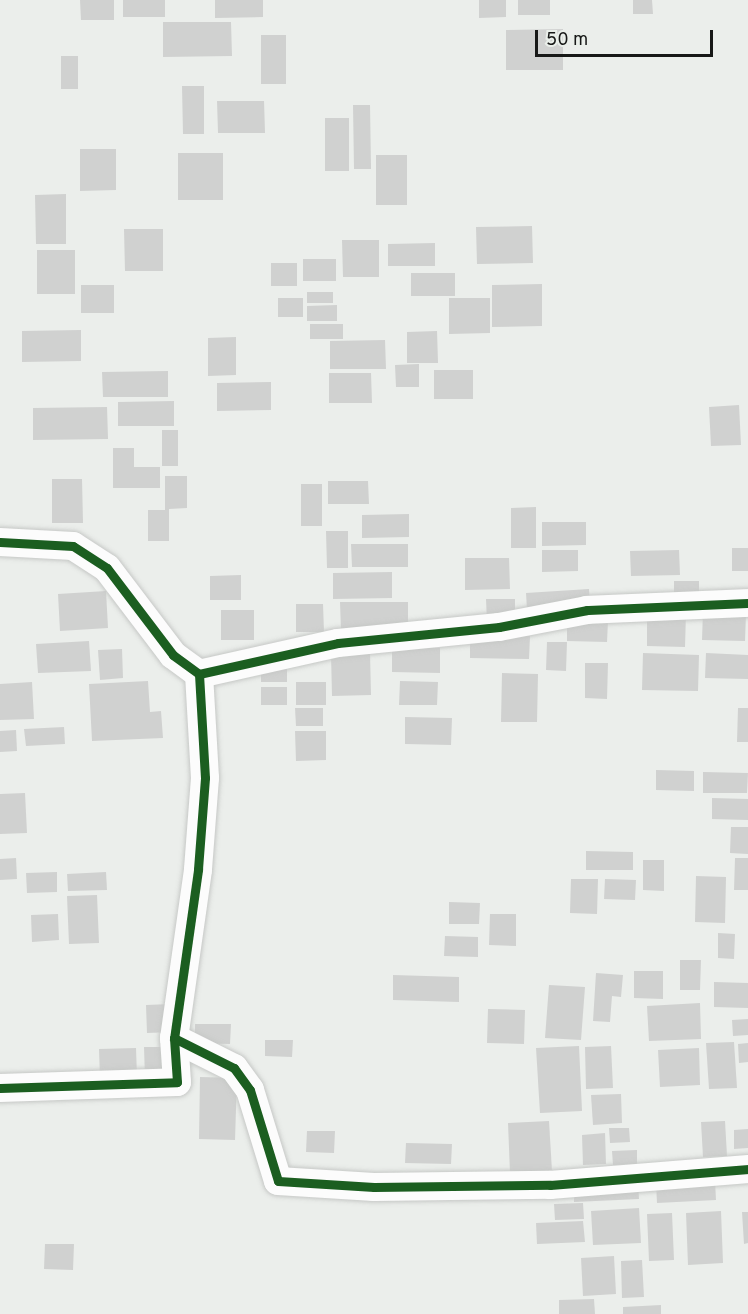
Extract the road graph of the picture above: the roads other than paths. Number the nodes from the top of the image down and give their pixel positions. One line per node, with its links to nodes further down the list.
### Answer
1 (0, 542): 3 (street)
2 (748, 603): 3 (street)
3 (199, 674): 4 (street)
4 (174, 1038): 5 (street); 6 (street)
5 (0, 1088)
6 (748, 1169)

